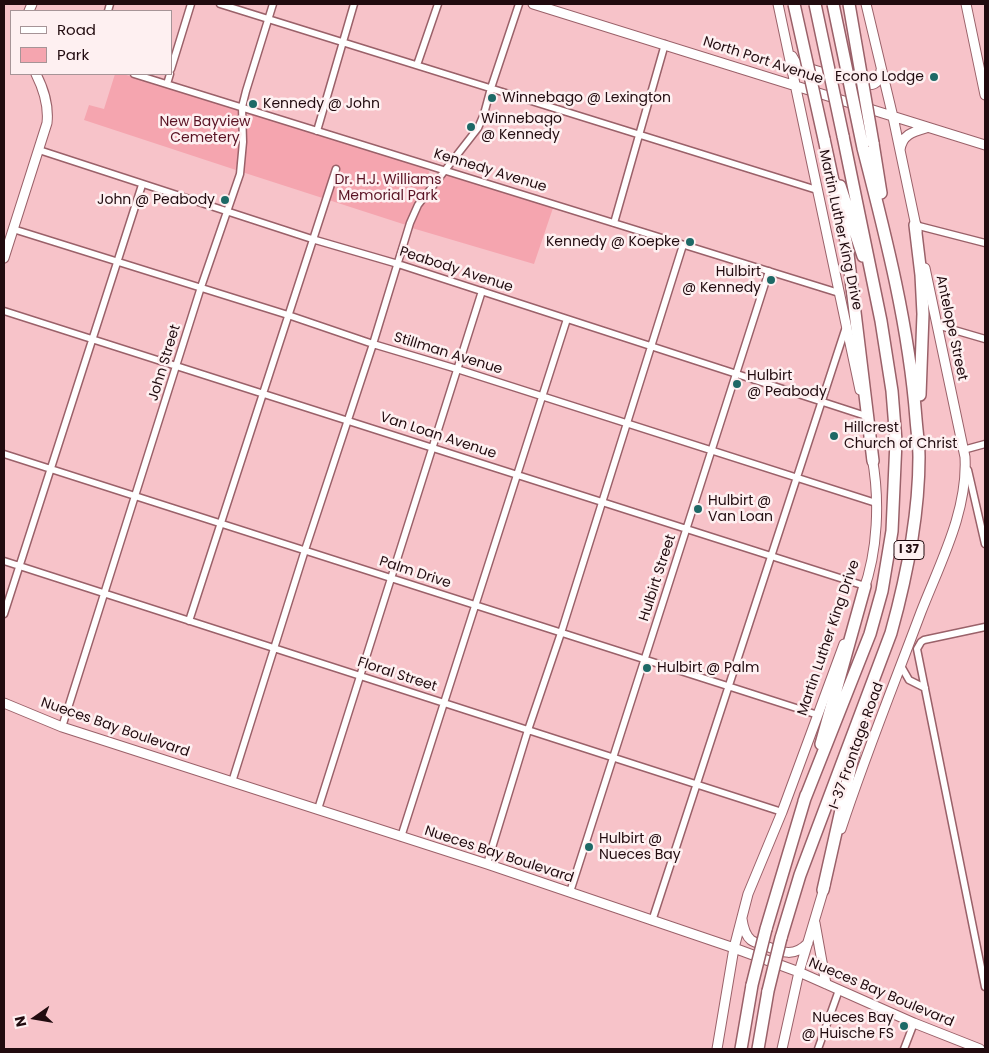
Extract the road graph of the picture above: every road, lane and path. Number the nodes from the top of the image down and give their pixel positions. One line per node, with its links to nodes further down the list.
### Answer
1 (191, 4): 20 (street)
2 (220, 4): 15 (street)
3 (273, 4): 15 (street, John Street)
4 (354, 4): 16 (street)
5 (438, 4): 19 (street)
6 (519, 4): 27 (street)
7 (533, 4): 17 (main road, North Port Avenue)
8 (778, 4): 18 (main road, Martin Luther King Drive)
9 (794, 4): 34 (highway, bridge)
10 (815, 4): 57 (highway, I 37, bridge)
11 (833, 4): 35 (highway, I 37, bridge)
12 (849, 4): 35 (highway, bridge)
13 (866, 4): 21 (main road, Antelope Street)
14 (966, 4): 28 (main road)
15 (268, 19): 16 (street); 29 (street, John Street)
16 (342, 42): 19 (street); 32 (street)
17 (665, 44): 26 (main road, North Port Avenue); 33 (street)
18 (788, 47): 21 (main road); 26 (main road, Martin Luther King Drive)
19 (417, 65): 27 (street)
20 (172, 66)
21 (881, 69): 30 (main road, Antelope Street)
22 (37, 75): 37 (main road)
23 (137, 75): 25 (street, Kennedy Avenue)
24 (170, 75): 25 (street)
25 (167, 84): 29 (street, Kennedy Avenue)
26 (797, 86): 30 (main road, North Port Avenue); 42 (main road, Martin Luther King Drive)
27 (491, 88): 33 (street); 40 (street)
28 (985, 95)
29 (242, 107): 32 (street, Kennedy Avenue); 43 (street, John Street)
30 (893, 117): 31 (main road, North Port Avenue); 38 (main road, Antelope Street)
31 (928, 128): 36 (main road, North Port Avenue); 38 (main road)
32 (317, 131): 40 (street, Kennedy Avenue)
33 (639, 134): 42 (street); 44 (street)
34 (824, 139): 57 (highway); 82 (highway)
35 (868, 145): 81 (highway, I 37)
36 (985, 145)
37 (39, 150): 41 (street, Peabody Avenue); 46 (main road)
38 (900, 153): 45 (main road, Antelope Street)
39 (336, 169): 47 (street)
40 (446, 171): 44 (street, Kennedy Avenue); 52 (street)
41 (142, 184): 43 (street, Peabody Avenue); 51 (street)
42 (817, 190): 56 (main road, Martin Luther King Drive)
43 (227, 212): 47 (street, Peabody Avenue); 54 (street, John Street)
44 (614, 223): 49 (street, Kennedy Avenue)
45 (915, 225): 48 (street); 61 (main road, Antelope Street); 81 (highway)
46 (13, 228): 50 (main road); 51 (street, Stillman Avenue)
47 (312, 239): 52 (street, Peabody Avenue); 59 (street)
48 (985, 243)
49 (683, 245): 53 (street, Kennedy Avenue); 66 (street)
50 (4, 258)
51 (116, 262): 54 (street, Stillman Avenue); 64 (street)
52 (398, 264): 55 (street, Peabody Avenue); 65 (street)
53 (769, 272): 56 (street, Kennedy Avenue); 69 (street, Hulbirt Street)
54 (201, 287): 59 (street, Stillman Avenue); 67 (street, John Street)
55 (482, 291): 60 (street, Peabody Avenue); 68 (street)
56 (839, 293): 62 (main road, Martin Luther King Drive)
57 (876, 298): 121 (highway, I 37)
58 (4, 311): 64 (street, Van Loan Avenue)
59 (288, 315): 65 (street, Stillman Avenue); 70 (street)
60 (567, 319): 66 (street, Peabody Avenue); 71 (street)
61 (937, 325): 63 (street); 80 (main road, Antelope Street)
62 (846, 327): 72 (street); 73 (main road, Martin Luther King Drive)
63 (985, 339)
64 (91, 340): 67 (street, Van Loan Avenue); 83 (street)
65 (373, 344): 68 (street, Stillman Avenue); 74 (street)
66 (651, 346): 69 (street, Peabody Avenue); 75 (street)
67 (177, 366): 70 (street, Van Loan Avenue); 86 (street, John Street)
68 (457, 369): 71 (street, Stillman Avenue); 77 (street)
69 (736, 374): 72 (street, Peabody Avenue); 78 (street, Hulbirt Street)
70 (263, 393): 74 (street, Van Loan Avenue); 89 (street)
71 (542, 396): 75 (street, Stillman Avenue); 84 (street)
72 (821, 401): 73 (street, Peabody Avenue); 85 (street)
73 (866, 416): 82 (main road, Martin Luther King Drive)
74 (348, 420): 77 (street, Van Loan Avenue); 92 (street)
75 (627, 424): 78 (street, Stillman Avenue); 87 (street)
76 (985, 444): 80 (street)
77 (432, 448): 84 (street, Van Loan Avenue); 96 (street)
78 (712, 450): 85 (street, Stillman Avenue); 90 (street, Hulbirt Street)
79 (4, 454): 83 (street, Palm Drive)
80 (964, 454): 91 (street, Antelope Street); 107 (main road, I-37 Frontage Road)
81 (919, 457): 106 (highway, I 37)
82 (873, 461): 88 (main road, Martin Luther King Drive)
83 (50, 469): 86 (street, Palm Drive); 95 (street)
84 (517, 475): 87 (street, Van Loan Avenue); 99 (street)
85 (796, 478): 88 (street, Stillman Avenue); 93 (street)
86 (135, 496): 89 (street, Palm Drive); 98 (street, John Street)
87 (602, 502): 90 (street, Van Loan Avenue); 103 (street)
88 (876, 503): 97 (main road, Martin Luther King Drive)
89 (220, 523): 92 (street, Palm Drive); 101 (street)
90 (687, 529): 93 (street, Van Loan Avenue); 105 (street, Hulbirt Street)
91 (985, 544)
92 (305, 550): 96 (street, Palm Drive); 104 (street)
93 (771, 556): 97 (street, Van Loan Avenue); 110 (street)
94 (4, 561): 95 (street, Floral Street)
95 (19, 566): 98 (street, Floral Street); 100 (street)
96 (391, 578): 99 (street, Palm Drive); 108 (street)
97 (865, 586): 115 (main road, Martin Luther King Drive); 121 (highway)
98 (104, 594): 101 (street, Floral Street); 116 (street, John Street)
99 (475, 605): 103 (street, Palm Drive); 114 (street)
100 (4, 614)
101 (188, 621): 104 (street, Floral Street)
102 (985, 627): 111 (street)
103 (561, 633): 105 (street, Palm Drive); 117 (street)
104 (274, 648): 108 (street, Floral Street); 119 (street)
105 (645, 660): 110 (street, Palm Drive); 118 (street, Hulbirt Street)
106 (881, 660): 126 (highway); 140 (highway, I 37, bridge)
107 (901, 666): 109 (street); 112 (main road, I-37 Frontage Road)
108 (360, 676): 114 (street, Floral Street); 122 (street)
109 (909, 680): 111 (street); 112 (street)
110 (729, 686): 115 (street, Palm Drive); 120 (street)
111 (925, 688): 135 (street)
112 (892, 689): 126 (main road, I-37 Frontage Road)
113 (4, 703): 116 (main road, Nueces Bay Boulevard)
114 (444, 703): 117 (street, Floral Street); 124 (street)
115 (818, 715): 123 (main road, Martin Luther King Drive)
116 (62, 727): 119 (main road, Nueces Bay Boulevard)
117 (528, 730): 118 (street, Floral Street); 125 (street)
118 (613, 758): 120 (street, Floral Street); 127 (street, Hulbirt Street)
119 (232, 782): 122 (main road, Nueces Bay Boulevard)
120 (697, 785): 123 (street, Floral Street); 130 (street)
121 (804, 801): 139 (highway, I 37, bridge)
122 (318, 809): 124 (main road, Nueces Bay Boulevard)
123 (782, 812): 128 (main road, Martin Luther King Drive)
124 (401, 837): 125 (main road, Nueces Bay Boulevard)
125 (486, 864): 127 (main road, Nueces Bay Boulevard)
126 (823, 890): 129 (main road, I-37 Frontage Road)
127 (570, 892): 130 (main road, Nueces Bay Boulevard)
128 (742, 919): 131 (main road); 132 (main road, Martin Luther King Drive)
129 (815, 919): 131 (main road, I-37 Frontage Road); 134 (main road)
130 (652, 921): 132 (main road, Nueces Bay Boulevard)
131 (808, 943): 133 (main road, I-37 Frontage Road)
132 (734, 948): 133 (main road, Nueces Bay Boulevard); 138 (main road)
133 (800, 972): 134 (main road, Nueces Bay Boulevard); 141 (main road, I-37 Frontage Road)
134 (826, 984): 136 (main road, Nueces Bay Boulevard)
135 (985, 987)
136 (839, 990): 137 (main road, Nueces Bay Boulevard); 142 (street)
137 (914, 1023): 143 (street); 144 (main road, Nueces Bay Boulevard)
138 (717, 1049)
139 (741, 1049)
140 (758, 1049)
141 (782, 1049)
142 (818, 1049)
143 (904, 1049)
144 (980, 1049)

